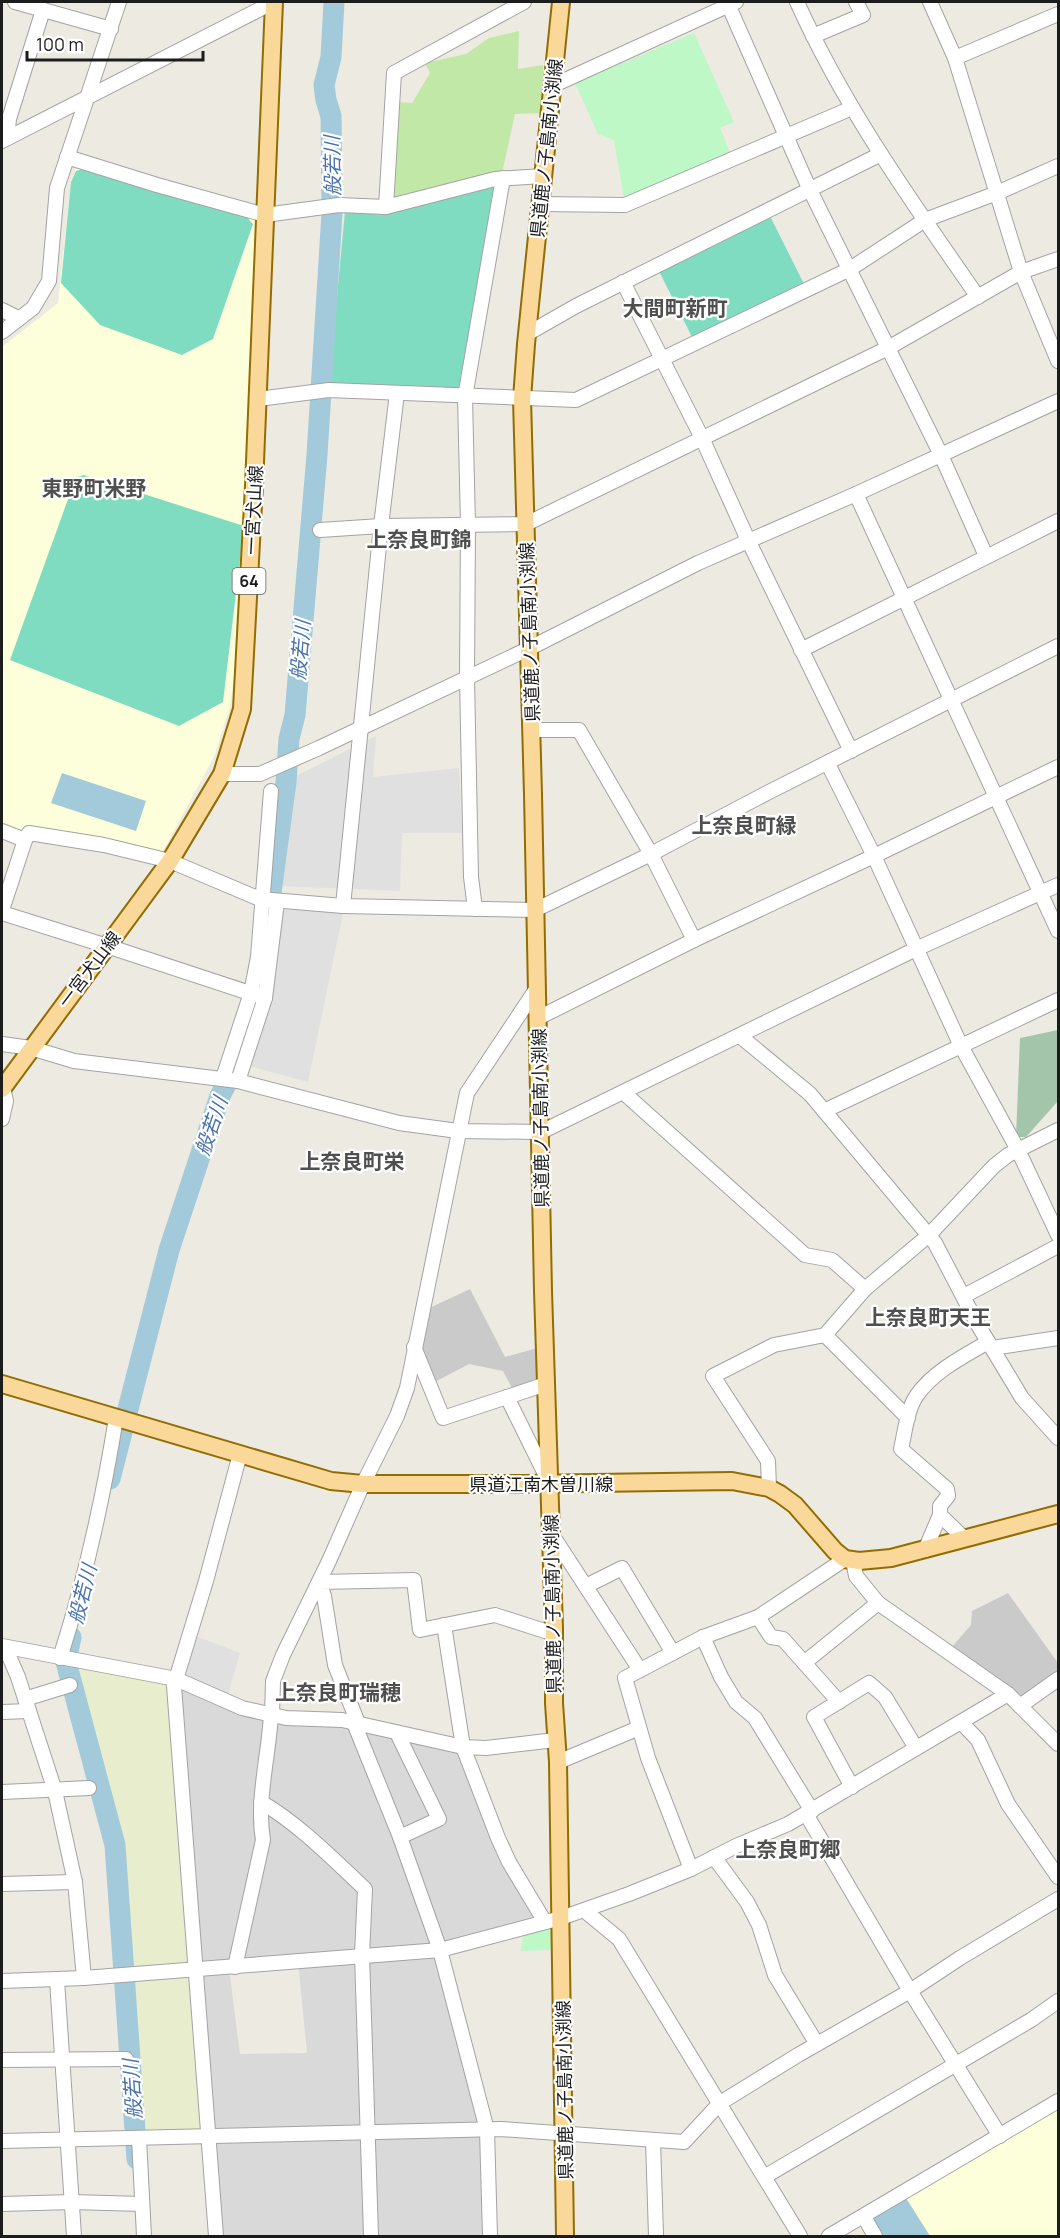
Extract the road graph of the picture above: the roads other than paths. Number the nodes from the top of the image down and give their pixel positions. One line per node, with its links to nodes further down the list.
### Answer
1 (15, 2): 10 (street)
2 (120, 2): 12 (street)
3 (274, 2): 16 (street); 29 (main road, 一宮犬山線 / 64)
4 (524, 2): 28 (street)
5 (561, 2): 15 (main road, 県道鹿ノ子島南小渕線)
6 (797, 2): 13 (street)
7 (856, 2): 13 (street)
8 (930, 2): 14 (street)
9 (731, 3): 15 (street); 18 (street)
10 (43, 10): 12 (street); 19 (street)
11 (1059, 14): 14 (street)
12 (111, 29): 16 (street)
13 (813, 36): 17 (street)
14 (955, 58): 26 (street)
15 (552, 86): 23 (main road, 県道鹿ノ子島南小渕線)
16 (89, 96): 19 (street); 21 (street)
17 (852, 108): 18 (street); 20 (street)
18 (786, 137): 25 (street); 27 (street)
19 (4, 140)
20 (881, 154): 25 (street); 30 (street)
21 (67, 157): 29 (street); 37 (street)
22 (1059, 166): 26 (street)
23 (543, 176): 24 (street); 27 (main road, 県道鹿ノ子島南小渕線)
24 (503, 178): 28 (street); 44 (street)
25 (809, 188): 32 (street); 34 (street)
26 (997, 193): 30 (street); 33 (street)
27 (540, 204): 39 (main road, 県道鹿ノ子島南小渕線)
28 (386, 207): 29 (street)
29 (266, 215): 45 (main road, 一宮犬山線 / 64)
30 (925, 220): 32 (street); 35 (street)
31 (1059, 259): 33 (street)
32 (850, 269): 40 (street); 41 (street)
33 (1021, 272): 35 (street); 42 (street)
34 (623, 282): 39 (street); 41 (street)
35 (978, 297): 40 (street)
36 (2, 310): 37 (street)
37 (18, 318): 38 (street)
38 (2, 332)
39 (527, 334): 46 (main road, 県道鹿ノ子島南小渕線)
40 (888, 348): 48 (street); 49 (street)
41 (662, 359): 46 (street); 48 (street)
42 (1059, 361)
43 (397, 393): 44 (street); 45 (street); 54 (street)
44 (465, 397): 46 (street); 53 (street)
45 (258, 399): 69 (main road, 一宮犬山線 / 64)
46 (522, 399): 52 (main road, 県道鹿ノ子島南小渕線)
47 (1059, 402): 49 (street)
48 (702, 438): 52 (street); 56 (street)
49 (941, 455): 50 (street); 57 (street)
50 (856, 494): 56 (street); 58 (street)
51 (1059, 521): 57 (street)
52 (526, 524): 53 (street); 60 (main road, 県道鹿ノ子島南小渕線)
53 (468, 525): 54 (street); 62 (street)
54 (381, 526): 55 (street); 64 (street)
55 (320, 530)
56 (748, 540): 60 (street); 61 (street)
57 (986, 556): 58 (street)
58 (904, 598): 61 (street); 63 (street)
59 (1059, 646): 63 (street)
60 (530, 648): 62 (street); 65 (main road, 県道鹿ノ子島南小渕線)
61 (801, 650): 66 (street)
62 (466, 678): 64 (street); 81 (street)
63 (950, 701): 66 (street); 71 (street)
64 (362, 728): 69 (street); 80 (street)
65 (532, 730): 74 (street); 82 (main road, 県道鹿ノ子島南小渕線)
66 (851, 751): 67 (street)
67 (828, 764): 74 (street); 75 (street)
68 (1059, 767): 71 (street)
69 (222, 774): 76 (main road, 一宮犬山線 / 64)
70 (271, 791): 79 (street)
71 (997, 798): 75 (street); 78 (street)
72 (2, 831): 73 (street)
73 (25, 840): 76 (street); 83 (street)
74 (651, 854): 82 (street); 85 (street)
75 (874, 856): 85 (street); 87 (street)
76 (170, 861): 79 (street); 86 (main road, 一宮犬山線 / 64)
77 (1059, 885): 78 (street)
78 (1041, 894): 84 (street); 87 (street)
79 (270, 901): 80 (street); 89 (street); 90 (street)
80 (343, 906): 81 (street)
81 (475, 909): 82 (street)
82 (535, 910): 88 (main road, 県道鹿ノ子島南小渕線)
83 (2, 911): 86 (street)
84 (1059, 931)
85 (694, 940): 92 (street)
86 (107, 946): 89 (street); 96 (main road, 一宮犬山線 / 64)
87 (916, 949): 93 (street); 95 (street)
88 (537, 988): 92 (main road, 県道鹿ノ子島南小渕線); 104 (street)
89 (251, 993): 90 (street); 97 (street)
90 (265, 998): 98 (street)
91 (1059, 1000): 95 (street)
92 (538, 1018): 105 (main road, 県道鹿ノ子島南小渕線)
93 (740, 1036): 100 (street); 101 (street)
94 (2, 1044): 96 (street)
95 (960, 1046): 101 (street); 106 (street)
96 (31, 1048): 97 (street); 99 (main road, 一宮犬山線 / 64)
97 (223, 1078): 98 (street)
98 (238, 1081): 104 (street)
99 (2, 1088): 102 (street)
100 (624, 1093): 105 (street); 110 (street)
101 (824, 1111): 107 (street)
102 (2, 1119)
103 (1059, 1130): 106 (street)
104 (458, 1131): 105 (street); 115 (street)
105 (541, 1132): 117 (main road, 県道鹿ノ子島南小渕線)
106 (1018, 1150): 107 (street); 108 (street)
107 (929, 1235): 110 (street); 111 (street)
108 (1059, 1235)
109 (1059, 1246): 111 (street)
110 (865, 1289): 112 (street)
111 (964, 1296): 114 (street)
112 (825, 1335): 121 (street); 127 (street)
113 (1059, 1338): 114 (street)
114 (990, 1345): 121 (street); 122 (street)
115 (414, 1347): 118 (street); 125 (street)
116 (2, 1384): 120 (main road, 県道江南木曽川線)
117 (546, 1384): 118 (street); 126 (main road, 県道鹿ノ子島南小渕線)
118 (507, 1397): 126 (street)
119 (1059, 1416): 122 (street)
120 (116, 1418): 124 (main road, 県道江南木曽川線); 143 (street)
121 (908, 1418): 129 (street)
122 (1046, 1424): 123 (street)
123 (1059, 1438)
124 (240, 1454): 125 (main road, 県道江南木曽川線); 146 (street)
125 (363, 1484): 126 (main road, 県道江南木曽川線); 134 (street)
126 (549, 1484): 127 (main road, 県道江南木曽川線); 130 (main road, 県道鹿ノ子島南小渕線)
127 (769, 1488): 133 (main road, 県道江南木曽川線)
128 (1059, 1514): 131 (main road)
129 (940, 1515): 131 (street); 132 (street)
130 (551, 1533): 135 (street); 139 (main road, 県道鹿ノ子島南小渕線)
131 (965, 1539): 132 (main road)
132 (925, 1550): 133 (main road)
133 (849, 1560): 136 (street); 137 (street)
134 (319, 1582): 138 (street); 154 (street); 156 (street)
135 (586, 1586): 142 (street); 145 (street)
136 (878, 1603): 144 (street); 149 (street)
137 (758, 1617): 140 (street); 144 (street)
138 (444, 1625): 139 (street); 161 (street)
139 (554, 1634): 159 (main road, 県道鹿ノ子島南小渕線)
140 (703, 1637): 142 (street); 169 (street)
141 (3, 1647): 143 (street); 151 (street)
142 (673, 1653): 145 (street)
143 (60, 1658): 146 (street)
144 (804, 1663): 150 (street)
145 (640, 1670): 157 (street)
146 (176, 1679): 154 (street); 182 (street)
147 (1059, 1679): 152 (street)
148 (70, 1685): 151 (street)
149 (1008, 1694): 152 (street); 155 (street)
150 (839, 1702): 162 (street); 164 (street)
151 (27, 1705): 153 (street); 166 (street)
152 (1020, 1706): 160 (street)
153 (2, 1712)
154 (272, 1714): 156 (street); 168 (street)
155 (961, 1722): 162 (street); 173 (street)
156 (356, 1723): 158 (street); 170 (street)
157 (639, 1728): 163 (street); 172 (street)
158 (396, 1733): 161 (street); 170 (street)
159 (555, 1740): 161 (street); 163 (main road, 県道鹿ノ子島南小渕線)
160 (1059, 1744)
161 (463, 1746): 178 (street)
162 (916, 1748): 164 (street)
163 (558, 1762): 178 (main road, 県道鹿ノ子島南小渕線)
164 (852, 1786): 169 (street)
165 (89, 1788): 166 (street)
166 (55, 1791): 167 (street); 174 (street)
167 (2, 1792)
168 (261, 1802): 180 (street); 181 (street)
169 (809, 1813): 171 (street); 186 (street)
170 (400, 1837): 179 (street)
171 (714, 1857): 172 (street); 188 (street)
172 (691, 1869): 177 (street)
173 (1059, 1877)
174 (75, 1882): 175 (street); 183 (street)
175 (2, 1884)
176 (1059, 1899): 186 (street)
177 (585, 1911): 178 (street); 194 (street)
178 (553, 1920): 179 (street); 197 (main road, 県道鹿ノ子島南小渕線)
179 (440, 1950): 180 (street); 195 (street)
180 (362, 1955): 181 (street); 196 (street)
181 (235, 1967): 182 (street)
182 (196, 1970): 183 (street); 198 (street)
183 (84, 1978): 184 (street)
184 (57, 1980): 185 (street); 189 (street)
185 (2, 1981)
186 (909, 1991): 188 (street); 192 (street)
187 (1059, 2001): 192 (street)
188 (817, 2044): 194 (street)
189 (63, 2059): 190 (street); 191 (street); 201 (street)
190 (126, 2059)
191 (2, 2060)
192 (954, 2064): 199 (street); 204 (street)
193 (1059, 2101): 199 (street)
194 (720, 2103): 202 (street); 204 (street)
195 (487, 2130): 196 (street); 197 (street); 213 (street)
196 (369, 2131): 198 (street); 212 (street)
197 (565, 2134): 202 (street); 214 (main road, 県道鹿ノ子島南小渕線)
198 (208, 2136): 200 (street); 211 (street)
199 (1000, 2136): 208 (street)
200 (139, 2138): 201 (street); 207 (street)
201 (68, 2140): 203 (street); 205 (street)
202 (653, 2140): 215 (street)
203 (2, 2141)
204 (764, 2177): 216 (street)
205 (72, 2202): 206 (street); 207 (street); 209 (street)
206 (2, 2204)
207 (142, 2204): 210 (street)
208 (864, 2217): 217 (street); 218 (street)
209 (74, 2236)
210 (144, 2236)
211 (216, 2236)
212 (372, 2236)
213 (489, 2236)
214 (566, 2236)
215 (656, 2236)
216 (800, 2236)
217 (829, 2236)
218 (875, 2236)

